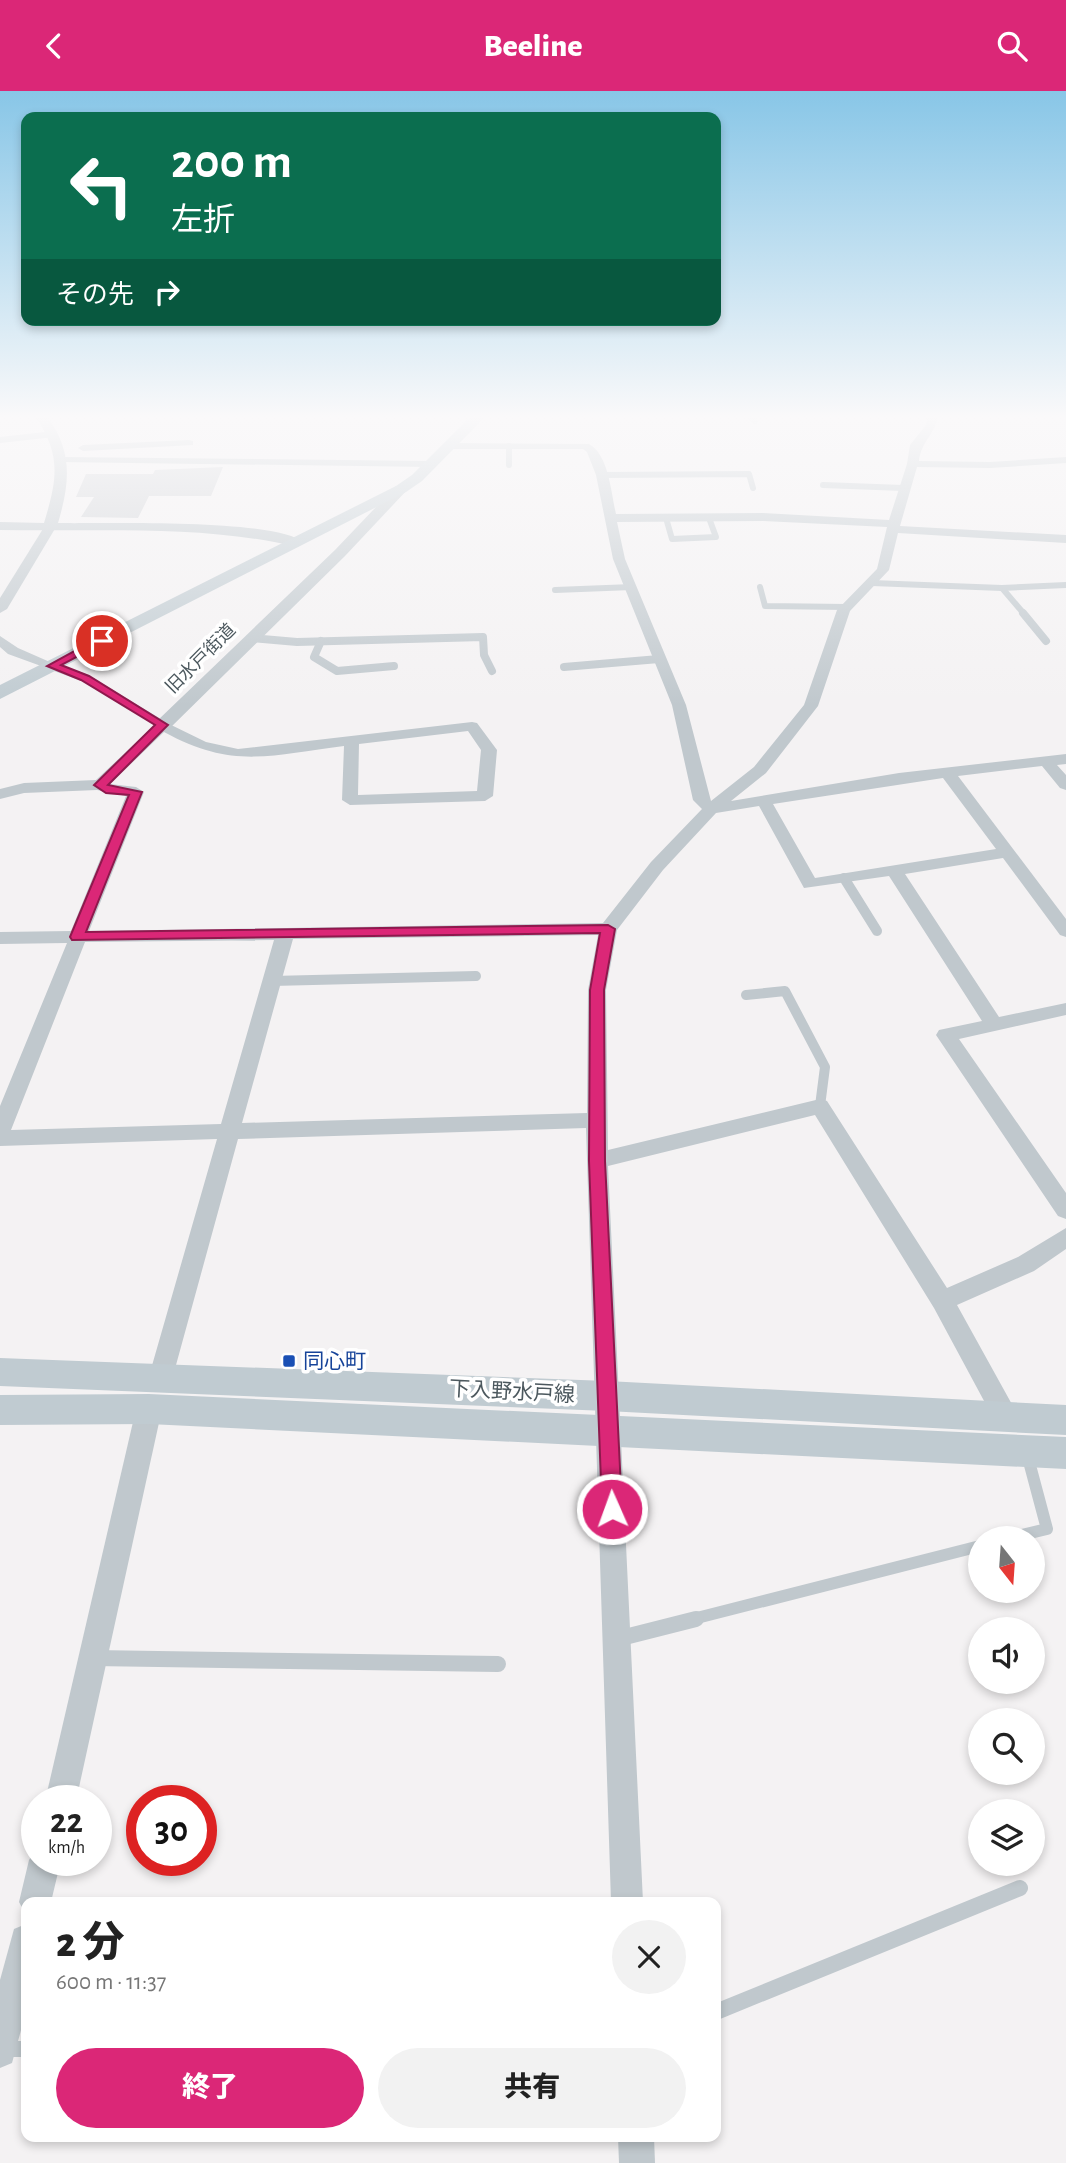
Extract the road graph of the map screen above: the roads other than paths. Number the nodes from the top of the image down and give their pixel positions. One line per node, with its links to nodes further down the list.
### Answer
1 (54, 513): 10 (street)
2 (356, 513): 13 (main road)
3 (379, 513): 22 (street, 旧水戸街道)
4 (610, 513): 6 (street)
5 (898, 513): 11 (street)
6 (611, 518): 7 (street); 16 (street)
7 (666, 518): 8 (street); 8 (lane)
8 (709, 518): 11 (street)
9 (0, 526): 10 (street)
10 (50, 527): 13 (street); 21 (street)
11 (895, 527): 12 (street); 14 (street)
12 (1066, 539)
13 (298, 543): 27 (main road)
14 (872, 583): 18 (lane); 20 (street)
15 (1066, 585): 18 (lane)
16 (632, 587): 19 (lane); 26 (street)
17 (760, 587): 20 (lane)
18 (1002, 588): 24 (lane)
19 (555, 590)
20 (847, 607): 41 (street)
21 (0, 609)
22 (251, 638): 23 (lane); 32 (street, 旧水戸街道)
23 (321, 641): 28 (lane); 30 (lane)
24 (1046, 641)
25 (4, 648): 27 (street)
26 (659, 659): 29 (lane); 41 (street)
27 (52, 666): 31 (main road); 32 (lane)
28 (394, 666)
29 (564, 667)
30 (492, 671)
31 (0, 693)
32 (163, 725): 33 (street); 37 (street, 旧水戸街道)
33 (352, 740): 33 (street)
34 (1066, 759): 35 (street)
35 (1046, 761): 36 (street); 38 (street)
36 (948, 773): 40 (street); 42 (street)
37 (100, 785): 39 (street); 49 (street)
38 (1066, 785)
39 (0, 794)
40 (764, 801): 41 (street); 44 (street)
41 (711, 809): 45 (street)
42 (1008, 852): 43 (street); 47 (street)
43 (894, 870): 44 (street); 55 (street)
44 (844, 879): 46 (lane)
45 (608, 929): 48 (street); 57 (street)
46 (877, 930)
47 (1066, 931)
48 (285, 934): 49 (street); 52 (street)
49 (77, 937): 50 (street); 59 (street)
50 (0, 938)
51 (476, 976): 52 (lane)
52 (272, 981): 58 (street)
53 (746, 995): 56 (lane)
54 (1062, 1015): 55 (street)
55 (994, 1024): 62 (street)
56 (820, 1106): 61 (street); 64 (street)
57 (597, 1120): 58 (street); 61 (street)
58 (230, 1131): 60 (street); 66 (street)
59 (0, 1132)
60 (0, 1138)
61 (597, 1161): 67 (street)
62 (1066, 1210)
63 (1066, 1237): 64 (street)
64 (942, 1301): 70 (street)
65 (0, 1372): 66 (main road, 下入野水戸線)
66 (161, 1376): 67 (main road, 下入野水戸線)
67 (607, 1396): 70 (main road, 下入野水戸線); 72 (street)
68 (149, 1409): 69 (main road, 下入野水戸線); 72 (main road, 下入野水戸線); 78 (street)
69 (0, 1410)
70 (1006, 1417): 71 (main road, 下入野水戸線)
71 (1066, 1420)
72 (609, 1430): 73 (main road, 下入野水戸線); 77 (street)
73 (1026, 1451): 74 (main road, 下入野水戸線); 75 (lane)
74 (1066, 1453)
75 (1045, 1529)
76 (968, 1549): 77 (lane)
77 (617, 1639): 84 (street)
78 (93, 1658): 79 (lane); 80 (street)
79 (498, 1664)
80 (64, 1785)
81 (41, 1876): 83 (street)
82 (1020, 1888): 86 (lane)
83 (36, 1897)
84 (627, 1897)
85 (21, 1962): 88 (street)
86 (721, 2010)
87 (21, 2049): 88 (lane)
88 (0, 2050)
89 (636, 2142): 90 (street)
90 (637, 2163)

